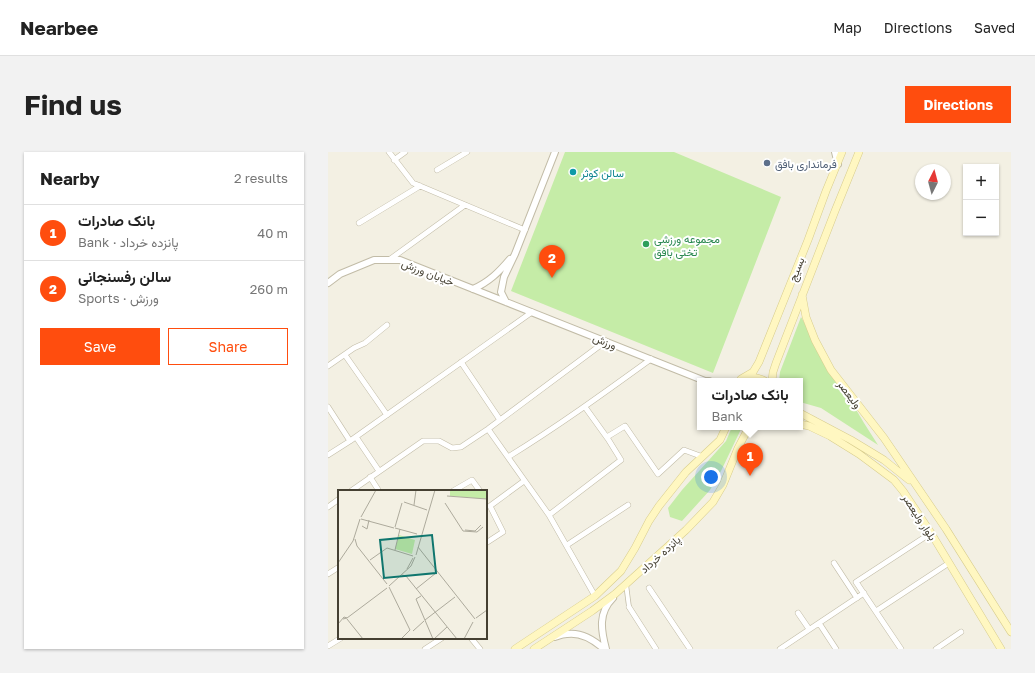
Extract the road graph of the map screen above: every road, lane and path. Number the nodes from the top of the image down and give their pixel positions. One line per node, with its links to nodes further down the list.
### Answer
1 (389, 152): 8 (street)
2 (405, 152): 8 (street)
3 (466, 152): 10 (street)
4 (555, 152): 16 (street)
5 (835, 152): 9 (street)
6 (842, 152): 9 (main road, بسیج)
7 (859, 152): 14 (main road, بسیج)
8 (394, 160): 11 (street)
9 (838, 164): 13 (main road, بسیج)
10 (437, 170)
11 (420, 186): 12 (street); 15 (street)
12 (465, 205): 16 (street); 20 (street)
13 (821, 206): 14 (main road); 17 (main road, بسیج)
14 (835, 211): 18 (main road, بسیج)
15 (359, 224)
16 (525, 230): 19 (street)
17 (808, 240): 18 (main road); 33 (main road, بسیج)
18 (821, 246): 23 (main road, بسیج)
19 (516, 254): 22 (street); 24 (street)
20 (389, 260): 21 (street, خیابان ورزش); 22 (street, خیابان ورزش)
21 (328, 283)
22 (472, 289): 24 (street, خیابان ورزش)
23 (802, 295): 36 (main road, بسیج); 55 (main road, ولیعصر)
24 (506, 302): 25 (street, ورزش)
25 (532, 312): 27 (street, ورزش); 30 (street)
26 (387, 325): 28 (street)
27 (606, 341): 29 (street, ورزش); 41 (street)
28 (345, 355): 31 (street); 39 (street)
29 (651, 359): 32 (street, ورزش); 38 (street)
30 (461, 362): 39 (street); 41 (street)
31 (328, 366)
32 (698, 378)
33 (744, 378)
34 (746, 378): 35 (main road)
35 (760, 378)
36 (772, 378)
37 (328, 407): 48 (street)
38 (585, 407): 47 (street); 50 (street)
39 (387, 414): 46 (street)
40 (803, 415): 55 (main road, ولیعصر)
41 (500, 420): 43 (street)
42 (803, 425): 66 (main road, بلوار ولیعصر)
43 (488, 429): 50 (street); 52 (street)
44 (725, 430): 51 (main road, پانزده خرداد)
45 (747, 430): 73 (main road, پانزده خرداد)
46 (356, 437): 48 (street); 52 (street)
47 (607, 437): 51 (street); 65 (street)
48 (350, 441): 49 (street)
49 (328, 455)
50 (508, 457): 54 (street)
51 (703, 457): 76 (main road, پانزده خرداد)
52 (380, 471): 53 (street)
53 (370, 478): 56 (street); 57 (street)
54 (524, 482): 63 (street); 65 (street)
55 (916, 485): 84 (main road, ولیعصر)
56 (352, 490)
57 (378, 490)
58 (455, 490): 59 (street)
59 (479, 490)
60 (338, 500): 64 (street)
61 (487, 502): 63 (street)
62 (628, 505): 68 (street)
63 (490, 506): 67 (street)
64 (328, 507)
65 (549, 515): 68 (street)
66 (931, 533): 70 (main road, بلوار ولیعصر); 75 (street)
67 (487, 542)
68 (567, 545): 76 (street)
69 (834, 563): 77 (street)
70 (949, 563): 79 (street); 101 (main road, بلوار ولیعصر)
71 (338, 568): 72 (street)
72 (328, 574)
73 (625, 585): 78 (street); 88 (main road, پانزده خرداد); 94 (street)
74 (649, 588): 96 (street)
75 (864, 593): 77 (street); 79 (street)
76 (595, 596): 92 (main road, پانزده خرداد)
77 (857, 598): 81 (street)
78 (629, 607): 95 (street)
79 (876, 611): 99 (street)
80 (798, 613): 82 (street)
81 (819, 623): 82 (street); 98 (street)
82 (810, 629): 97 (street)
83 (961, 632): 100 (street)
84 (1011, 632)
85 (339, 639): 89 (street)
86 (440, 639): 90 (street)
87 (472, 639): 91 (street)
88 (549, 639): 93 (main road, پانزده خرداد); 94 (street)
89 (328, 646)
90 (425, 649)
91 (480, 649)
92 (515, 649)
93 (534, 649)
94 (605, 649)
95 (656, 649)
96 (690, 649)
97 (780, 649)
98 (836, 649)
99 (901, 649)
100 (936, 649)
101 (1002, 649)

